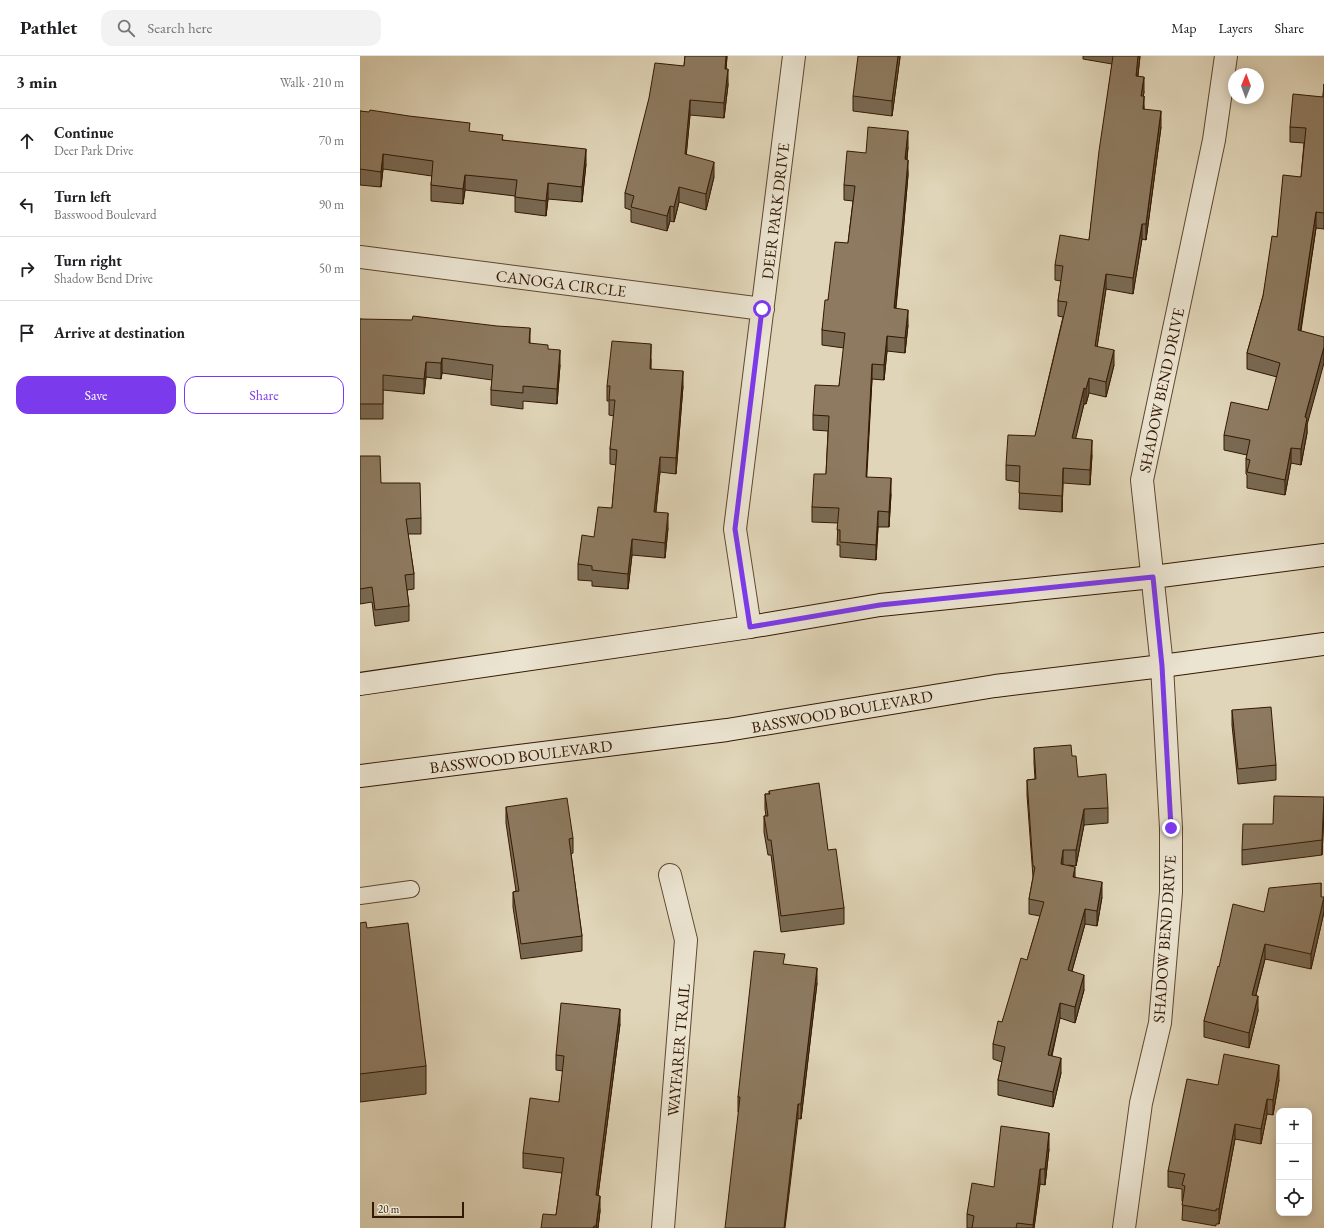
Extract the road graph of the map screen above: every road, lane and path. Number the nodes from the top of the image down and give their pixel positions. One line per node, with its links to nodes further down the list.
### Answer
1 (794, 56): 4 (street, DEER PARK DRIVE)
2 (1226, 56): 6 (street, SHADOW BEND DRIVE)
3 (360, 257): 4 (street, CANOGA CIRCLE)
4 (762, 309): 7 (street, DEER PARK DRIVE)
5 (1324, 555): 6 (street)
6 (1153, 577): 7 (street); 9 (street, SHADOW BEND DRIVE)
7 (750, 627): 10 (street)
8 (1324, 644): 9 (street, BASSWOOD BOULEVARD)
9 (1162, 666): 11 (street, BASSWOOD BOULEVARD); 16 (street, SHADOW BEND DRIVE)
10 (360, 684)
11 (360, 776)
12 (670, 874): 15 (street, WAYFARER TRAIL)
13 (411, 889): 14 (lane)
14 (360, 896)
15 (663, 1228)
16 (1124, 1228)

